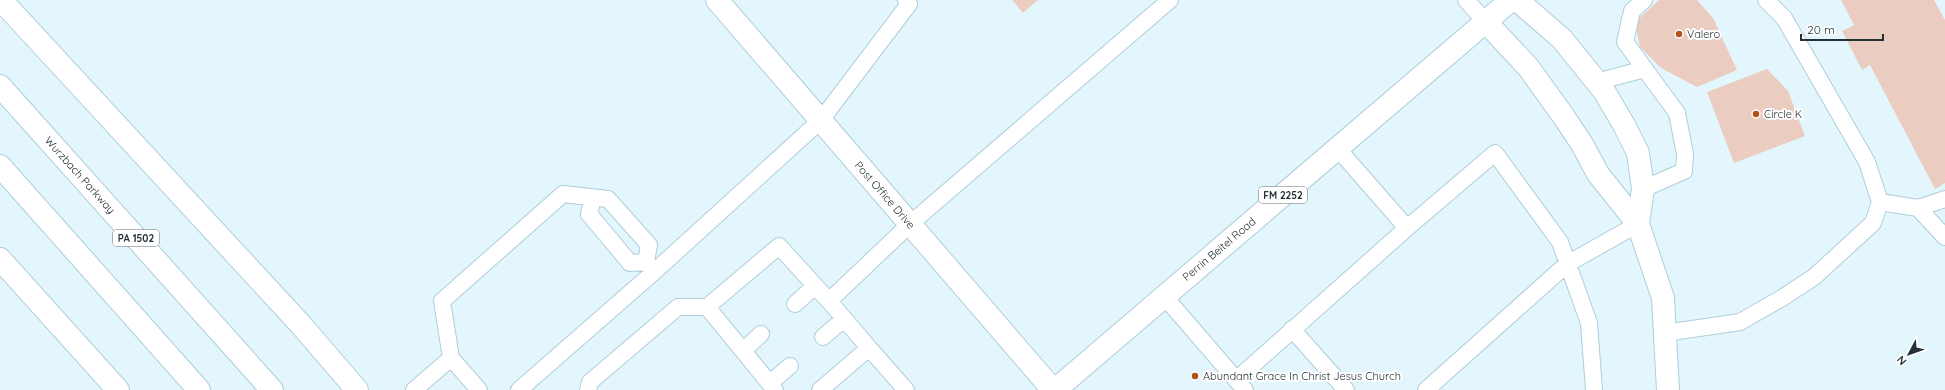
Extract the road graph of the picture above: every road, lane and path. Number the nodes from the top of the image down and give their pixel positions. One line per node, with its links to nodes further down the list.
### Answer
1 (1, 0): 48 (main road)
2 (717, 0): 14 (main road, Post Office Drive)
3 (906, 0): 14 (lane)
4 (1170, 0): 22 (lane)
5 (1466, 0): 10 (lane)
6 (1511, 0): 10 (main road, Perrin Beitel Road / FM 2252)
7 (1517, 0): 12 (main road)
8 (1644, 0): 11 (lane)
9 (1766, 0): 20 (lane)
10 (1486, 22): 15 (main road, Perrin Beitel Road / FM 2252); 23 (main road)
11 (1645, 69): 12 (lane); 17 (lane)
12 (1596, 82): 17 (main road)
13 (0, 86): 47 (main road, Wurzbach Parkway / PA 1502)
14 (821, 120): 22 (main road, Post Office Drive); 28 (lane)
15 (1338, 149): 24 (lane); 30 (main road, Perrin Beitel Road / FM 2252)
16 (0, 166): 46 (main road)
17 (1643, 189): 23 (main road)
18 (593, 198): 28 (lane); 28 (lane); 41 (lane)
19 (1945, 199): 21 (lane)
20 (1880, 202): 21 (lane); 36 (lane)
21 (1918, 208): 25 (lane)
22 (910, 224): 31 (lane); 55 (main road, Post Office Drive)
23 (1638, 224): 27 (lane); 36 (main road)
24 (1407, 228): 27 (lane); 35 (lane)
25 (1945, 237)
26 (0, 259): 45 (main road)
27 (1567, 264): 57 (lane); 58 (lane)
28 (650, 267): 51 (lane)
29 (815, 286): 31 (lane); 32 (lane); 33 (lane)
30 (1164, 296): 43 (lane); 55 (main road, Perrin Beitel Road / FM 2252)
31 (829, 302): 34 (lane)
32 (795, 304)
33 (707, 307): 40 (lane); 52 (lane)
34 (844, 319): 38 (lane); 39 (lane)
35 (1292, 330): 43 (lane); 56 (lane)
36 (1665, 333): 59 (main road)
37 (761, 334): 40 (lane)
38 (823, 337)
39 (869, 348): 53 (lane); 54 (lane)
40 (743, 351): 44 (lane)
41 (451, 358): 49 (lane); 50 (lane)
42 (790, 366): 44 (lane)
43 (1240, 385)
44 (773, 387)
45 (118, 390)
46 (199, 390)
47 (272, 390)
48 (357, 390)
49 (414, 390)
50 (479, 390)
51 (519, 390)
52 (588, 390)
53 (820, 390)
54 (906, 390)
55 (1054, 390)
56 (1346, 390)
57 (1426, 390)
58 (1594, 390)
59 (1668, 390)

